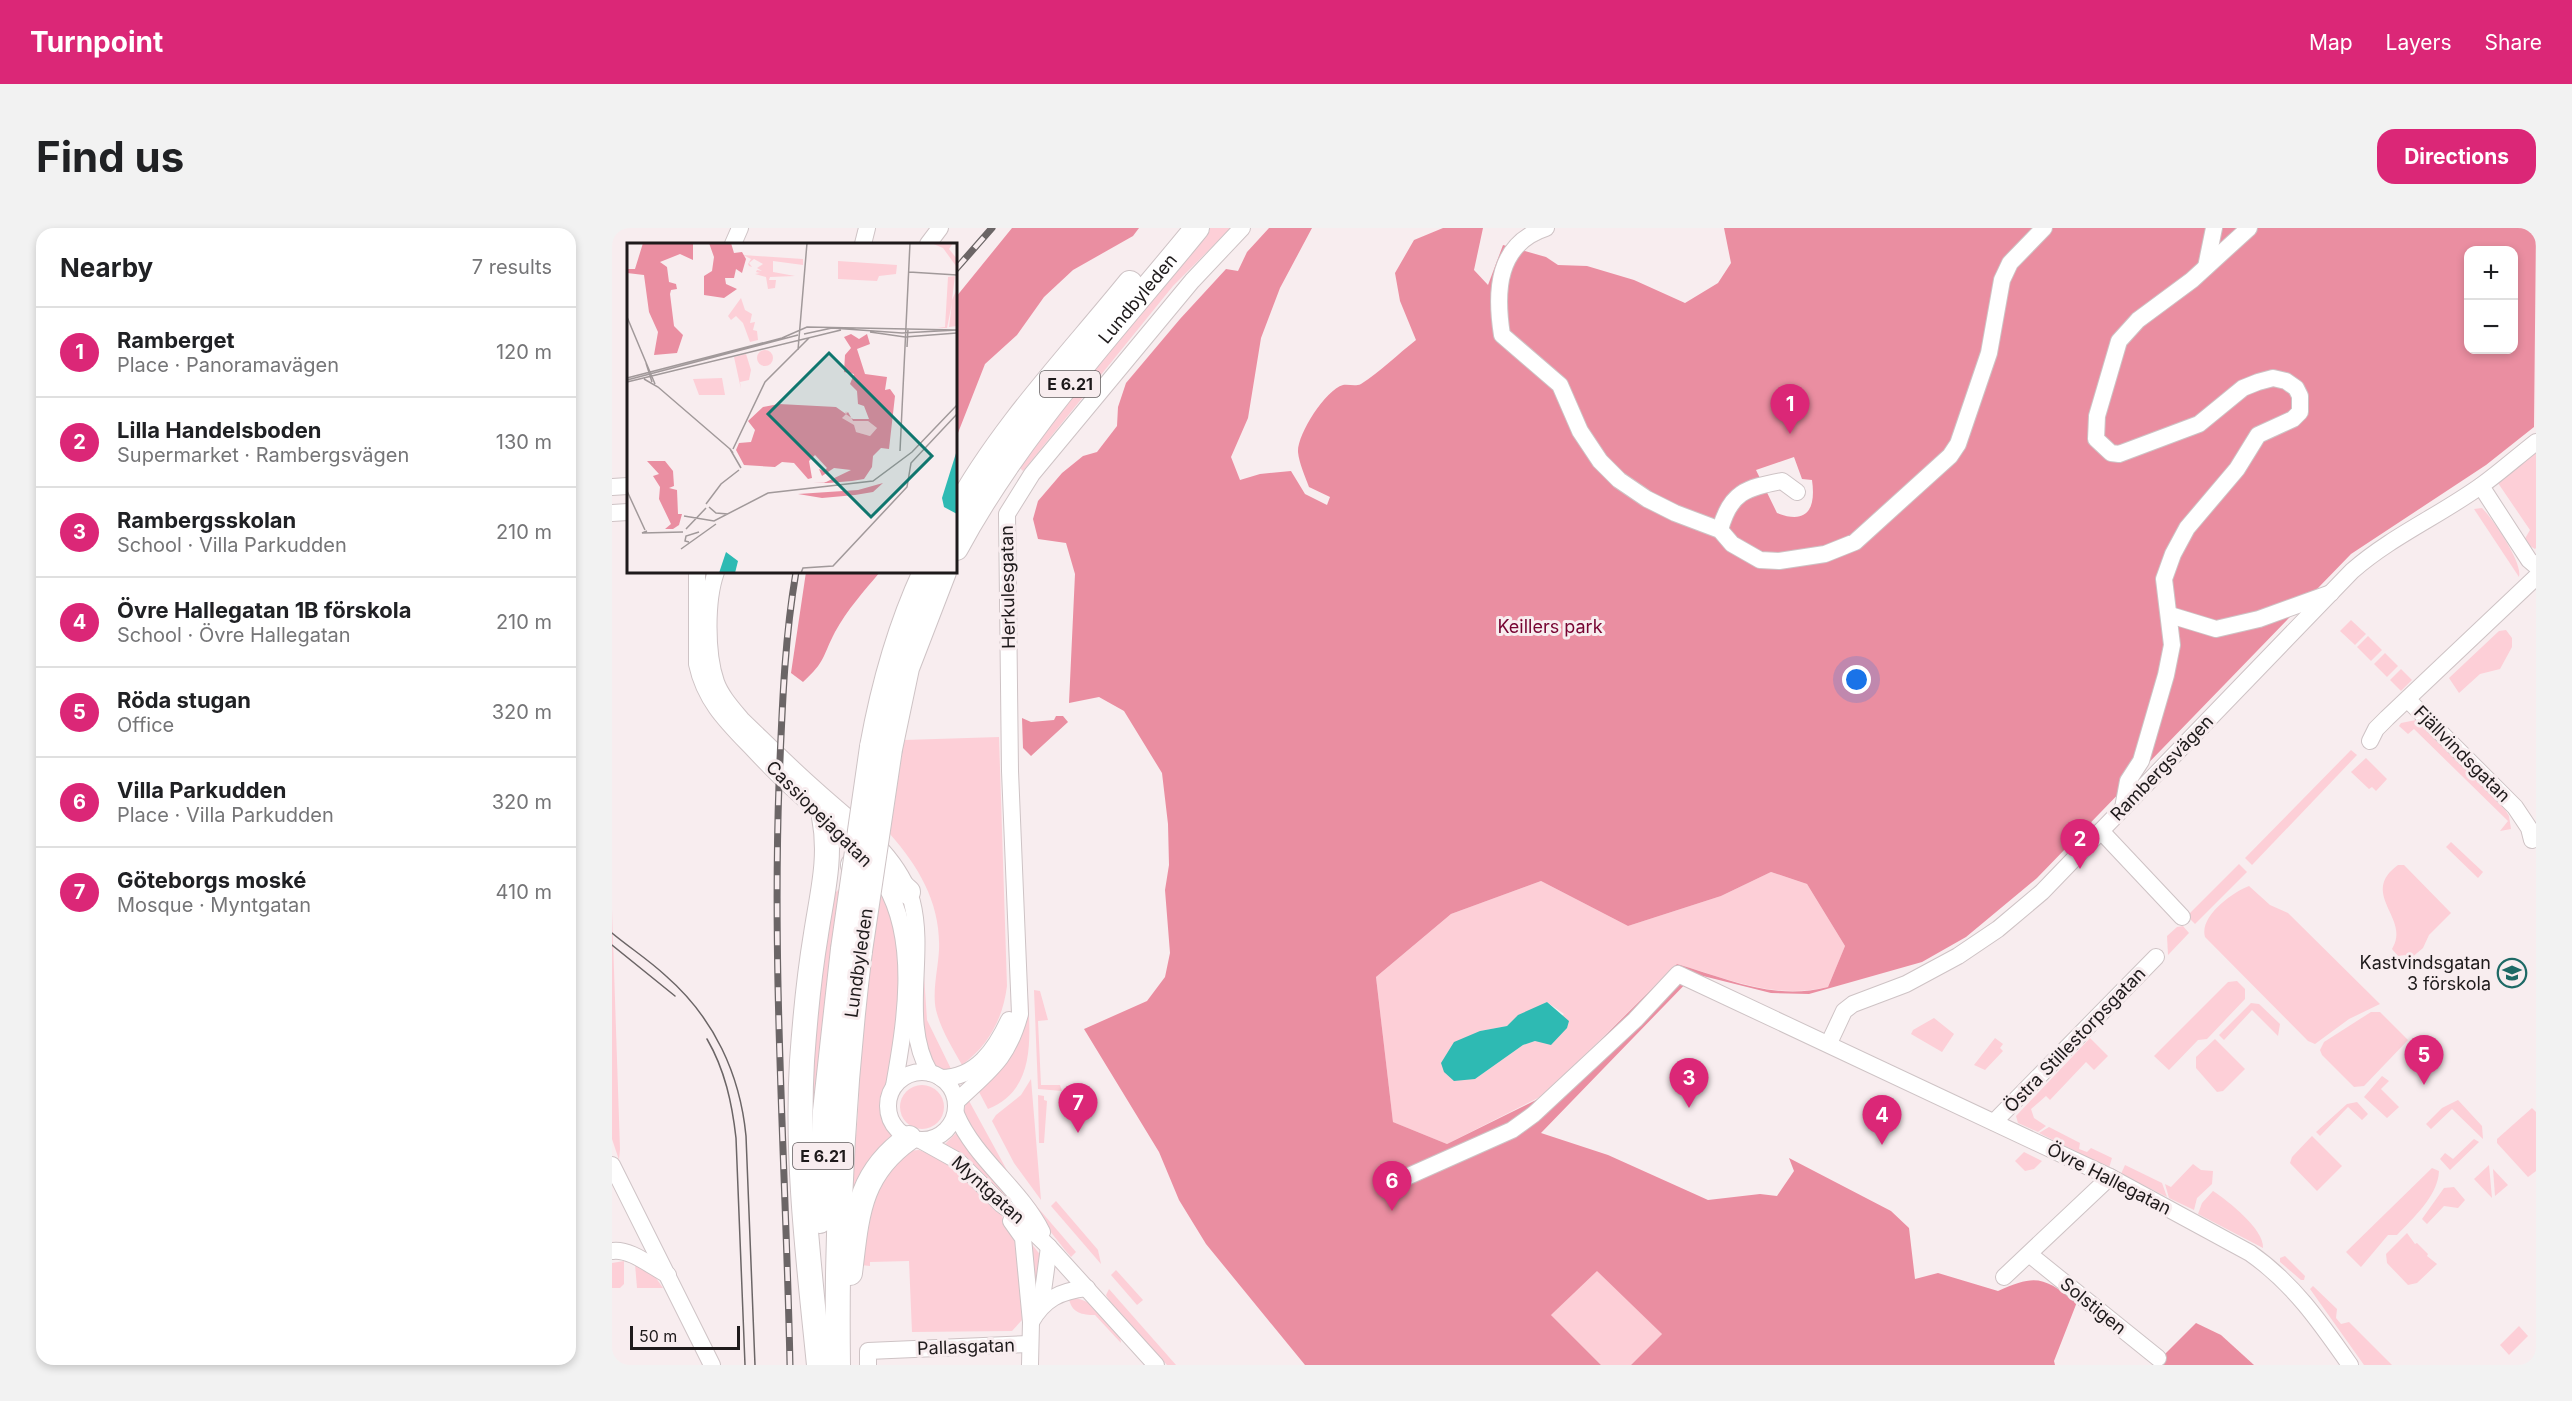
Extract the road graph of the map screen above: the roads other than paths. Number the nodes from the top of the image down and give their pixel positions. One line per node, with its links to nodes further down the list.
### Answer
1 (741, 228): 12 (street)
2 (867, 228): 13 (street)
3 (922, 228): 14 (street)
4 (940, 228): 15 (street)
5 (1175, 228): 20 (highway, Lundbyleden / E 6.21)
6 (1197, 228): 24 (highway, Lundbyleden / E 6.21)
7 (1242, 228): 45 (street, Herkulesgatan)
8 (1546, 228): 23 (street)
9 (2044, 228): 23 (street)
10 (2214, 228): 16 (street)
11 (2249, 228): 16 (street)
12 (734, 243)
13 (863, 243)
14 (927, 243)
15 (928, 243)
16 (2206, 267): 31 (street)
17 (2536, 442): 18 (street, Rambergsvägen)
18 (2481, 486): 25 (street); 30 (street, Rambergsvägen)
19 (1797, 492): 23 (street)
20 (957, 511)
21 (627, 512): 22 (street)
22 (612, 513)
23 (1720, 530)
24 (957, 546)
25 (2536, 566)
26 (925, 573): 34 (highway, Lundbyleden / E 6.21)
27 (944, 573): 34 (highway, Lundbyleden / E 6.21)
28 (2536, 577): 32 (street)
29 (705, 582): 36 (street, Cassiopejagatan); 41 (street, Cassiopejagatan)
30 (2332, 593): 31 (street); 35 (street, Rambergsvägen)
31 (2170, 615): 35 (street)
32 (2408, 700): 33 (street); 38 (street, Fjällvindsgatan)
33 (2370, 741)
34 (881, 748): 43 (highway, Lundbyleden / E 6.21, bridge)
35 (2123, 808): 37 (street, Rambergsvägen)
36 (824, 817): 39 (street, Cassiopejagatan); 40 (highway)
37 (2102, 831): 42 (street); 46 (street, Rambergsvägen)
38 (2532, 840)
39 (875, 869): 40 (highway); 41 (highway); 48 (street, Cassiopejagatan)
40 (827, 877): 68 (highway)
41 (908, 892): 47 (street, Cassiopejagatan)
42 (2182, 917)
43 (851, 950): 68 (highway, Lundbyleden / E 6.21); 69 (highway, Lundbyleden / E 6.21)
44 (2156, 957): 50 (street, Östra Stillestorpsgatan)
45 (1019, 994): 47 (street, Herkulesgatan); 49 (street, Herkulesgatan)
46 (1829, 1043): 50 (street, Övre Hallegatan); 54 (street)
47 (936, 1075): 48 (street); 49 (street)
48 (894, 1086): 51 (street)
49 (956, 1108): 51 (street); 56 (street, Myntgatan)
50 (1994, 1122): 53 (street, Övre Hallegatan)
51 (916, 1139): 55 (street, Myntgatan); 69 (highway)
52 (612, 1165): 59 (street)
53 (2110, 1177): 58 (street); 72 (street, Övre Hallegatan)
54 (1402, 1179)
55 (1001, 1204): 56 (street, Myntgatan); 63 (street)
56 (1049, 1247): 61 (street, Myntgatan); 62 (street)
57 (612, 1251): 59 (street)
58 (2029, 1254): 60 (street); 66 (street, Solstigen)
59 (668, 1275): 67 (street)
60 (2004, 1277)
61 (1087, 1288): 62 (street); 71 (street, Myntgatan)
62 (1041, 1306): 63 (street)
63 (1031, 1322): 64 (street)
64 (1029, 1344): 65 (street, Pallasgatan); 70 (street)
65 (868, 1358)
66 (2158, 1359)
67 (712, 1365)
68 (819, 1365)
69 (839, 1365)
70 (1030, 1365)
71 (1156, 1365)
72 (2350, 1365)

